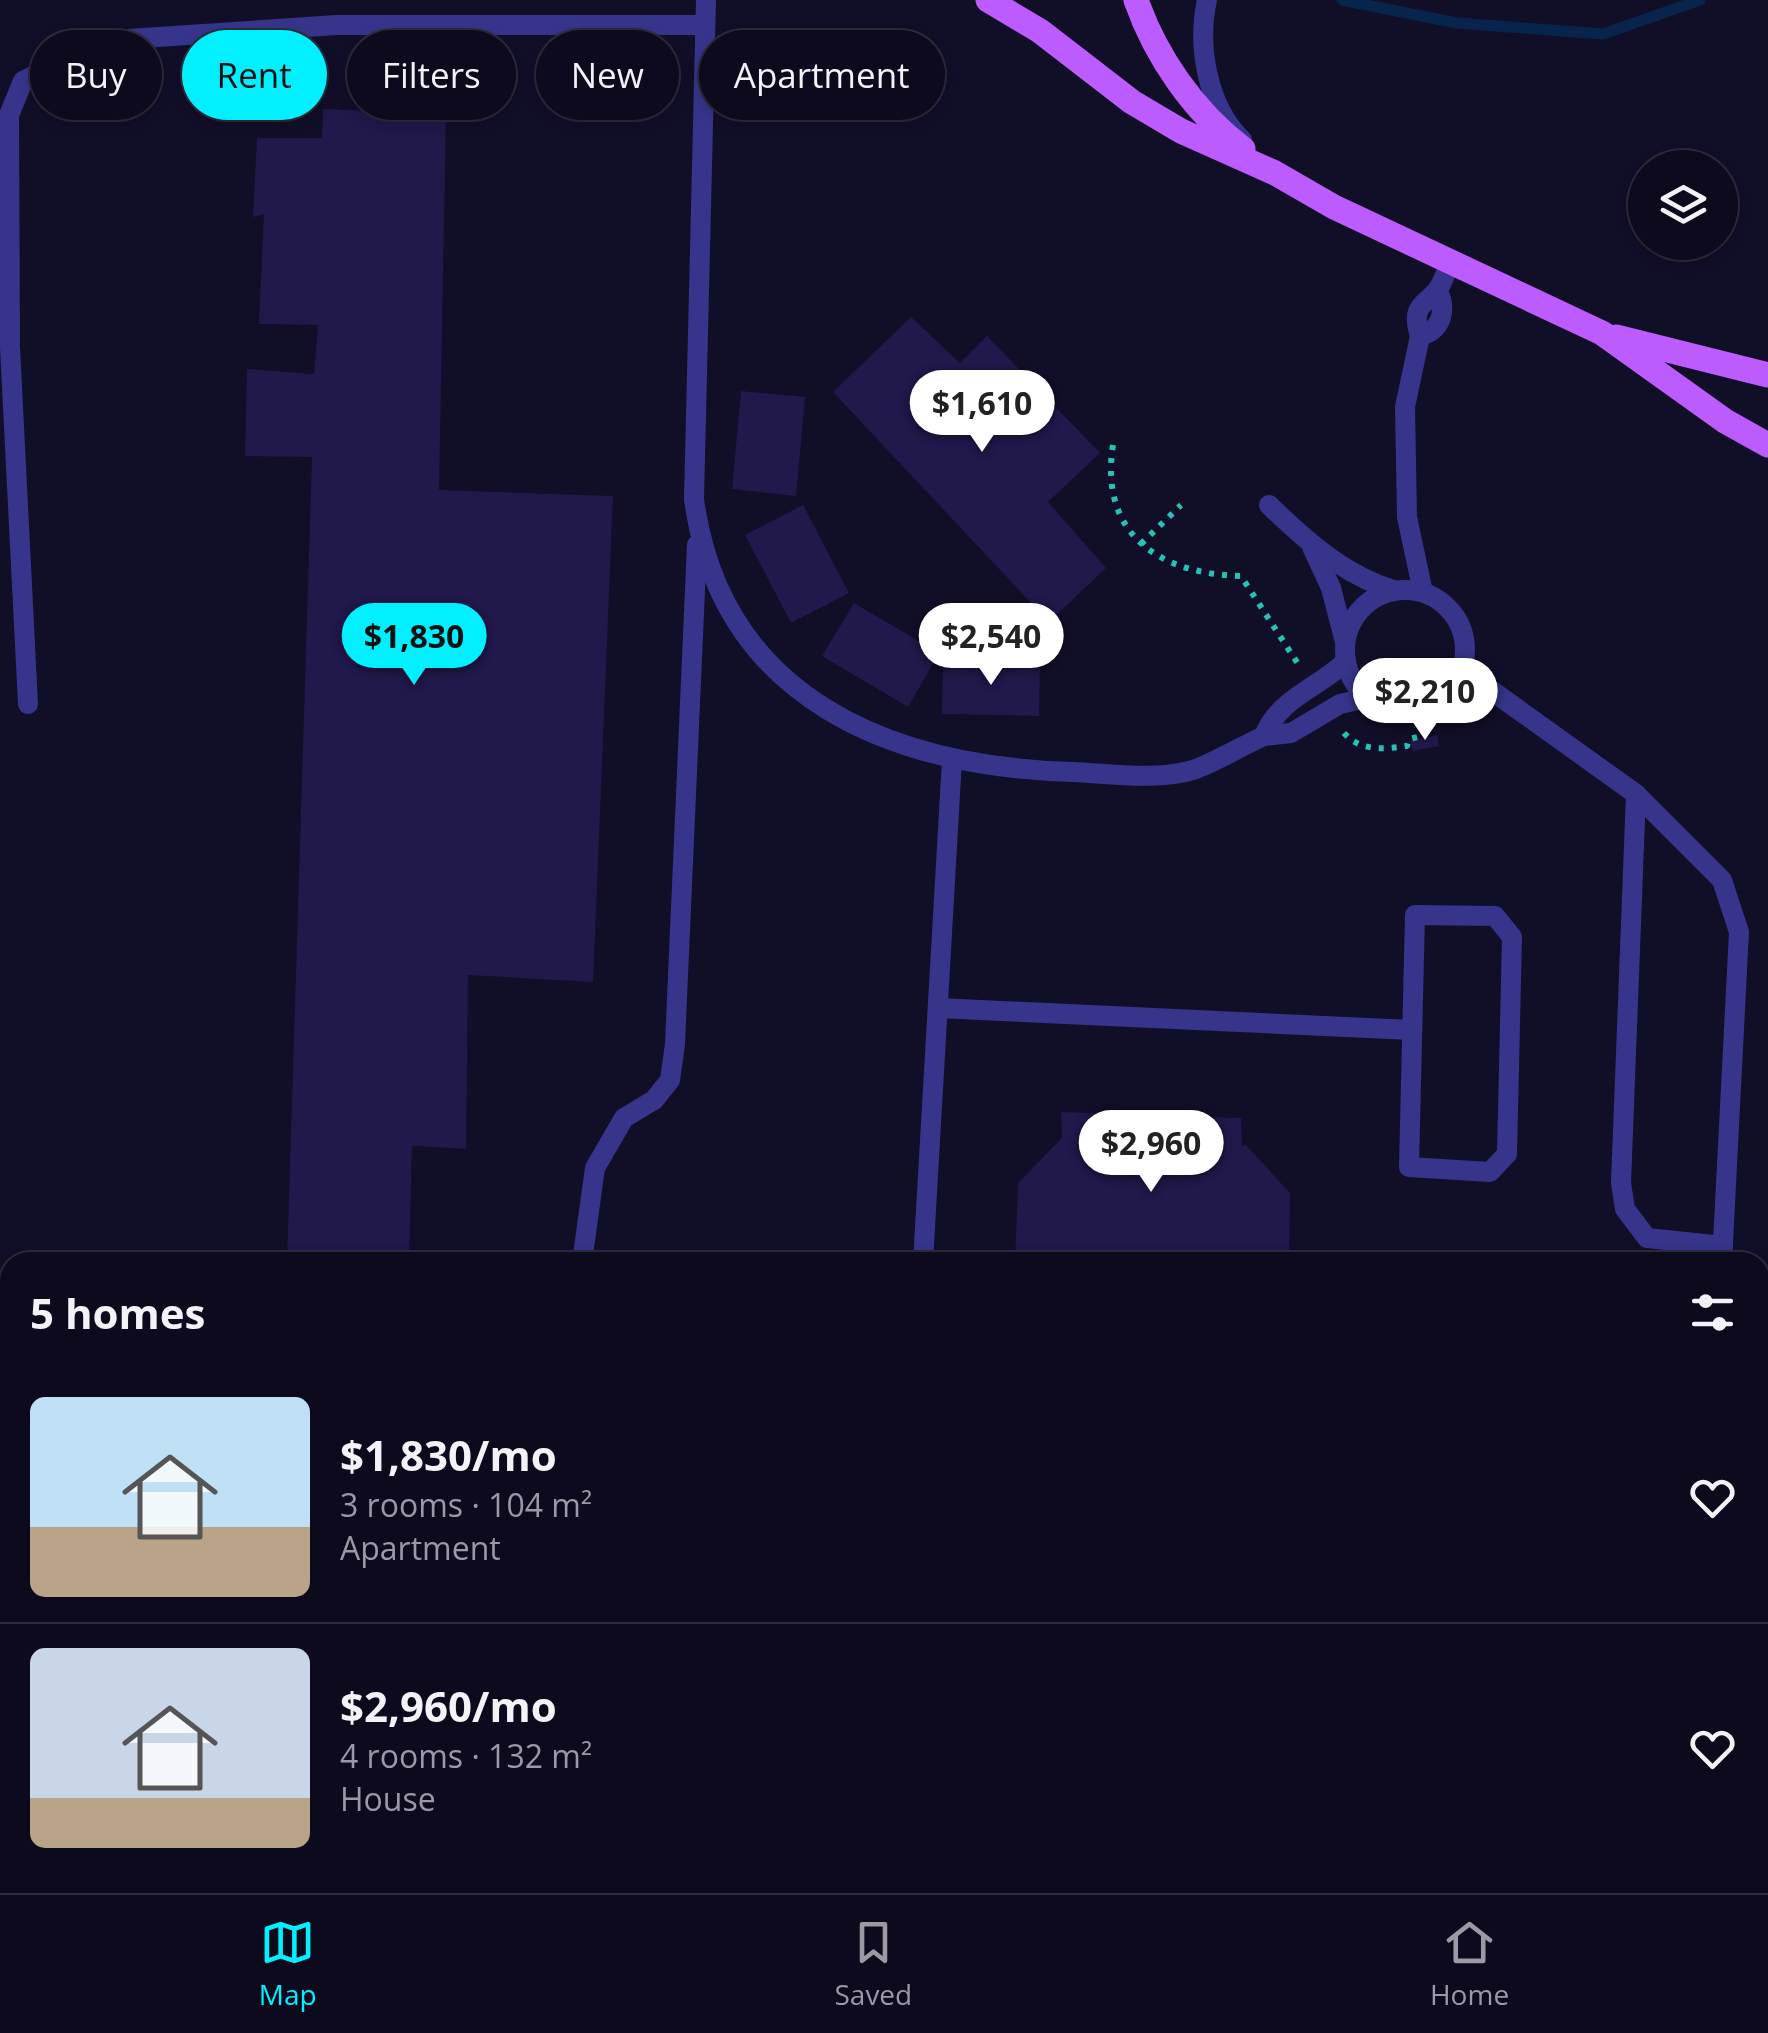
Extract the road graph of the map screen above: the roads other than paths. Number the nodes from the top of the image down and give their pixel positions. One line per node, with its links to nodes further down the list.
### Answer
1 (706, 0): 5 (lane)
2 (988, 0): 6 (main road)
3 (1136, 0): 6 (main road)
4 (1207, 0): 6 (lane)
5 (706, 25): 14 (lane); 21 (lane)
6 (1275, 173): 7 (main road)
7 (1450, 262): 8 (main road); 17 (lane)
8 (1602, 333): 9 (main road); 12 (main road)
9 (1694, 356): 10 (main road); 11 (main road)
10 (1768, 361)
11 (1768, 375)
12 (1768, 444)
13 (1269, 506): 15 (lane)
14 (698, 528): 23 (lane); 27 (lane)
15 (1312, 548): 16 (lane); 18 (lane)
16 (1394, 590): 17 (lane); 18 (lane)
17 (1422, 592): 19 (lane)
18 (1345, 652): 20 (lane); 22 (lane)
19 (1463, 670): 20 (lane); 24 (lane)
20 (1368, 698): 22 (lane)
21 (28, 704)
22 (1264, 736): 23 (lane)
23 (952, 760): 25 (lane)
24 (1636, 794): 29 (lane); 30 (lane)
25 (938, 1008): 26 (lane); 28 (lane)
26 (1410, 1030): 26 (lane)
27 (583, 1252)
28 (924, 1252)
29 (1713, 1252)
30 (1722, 1252)

